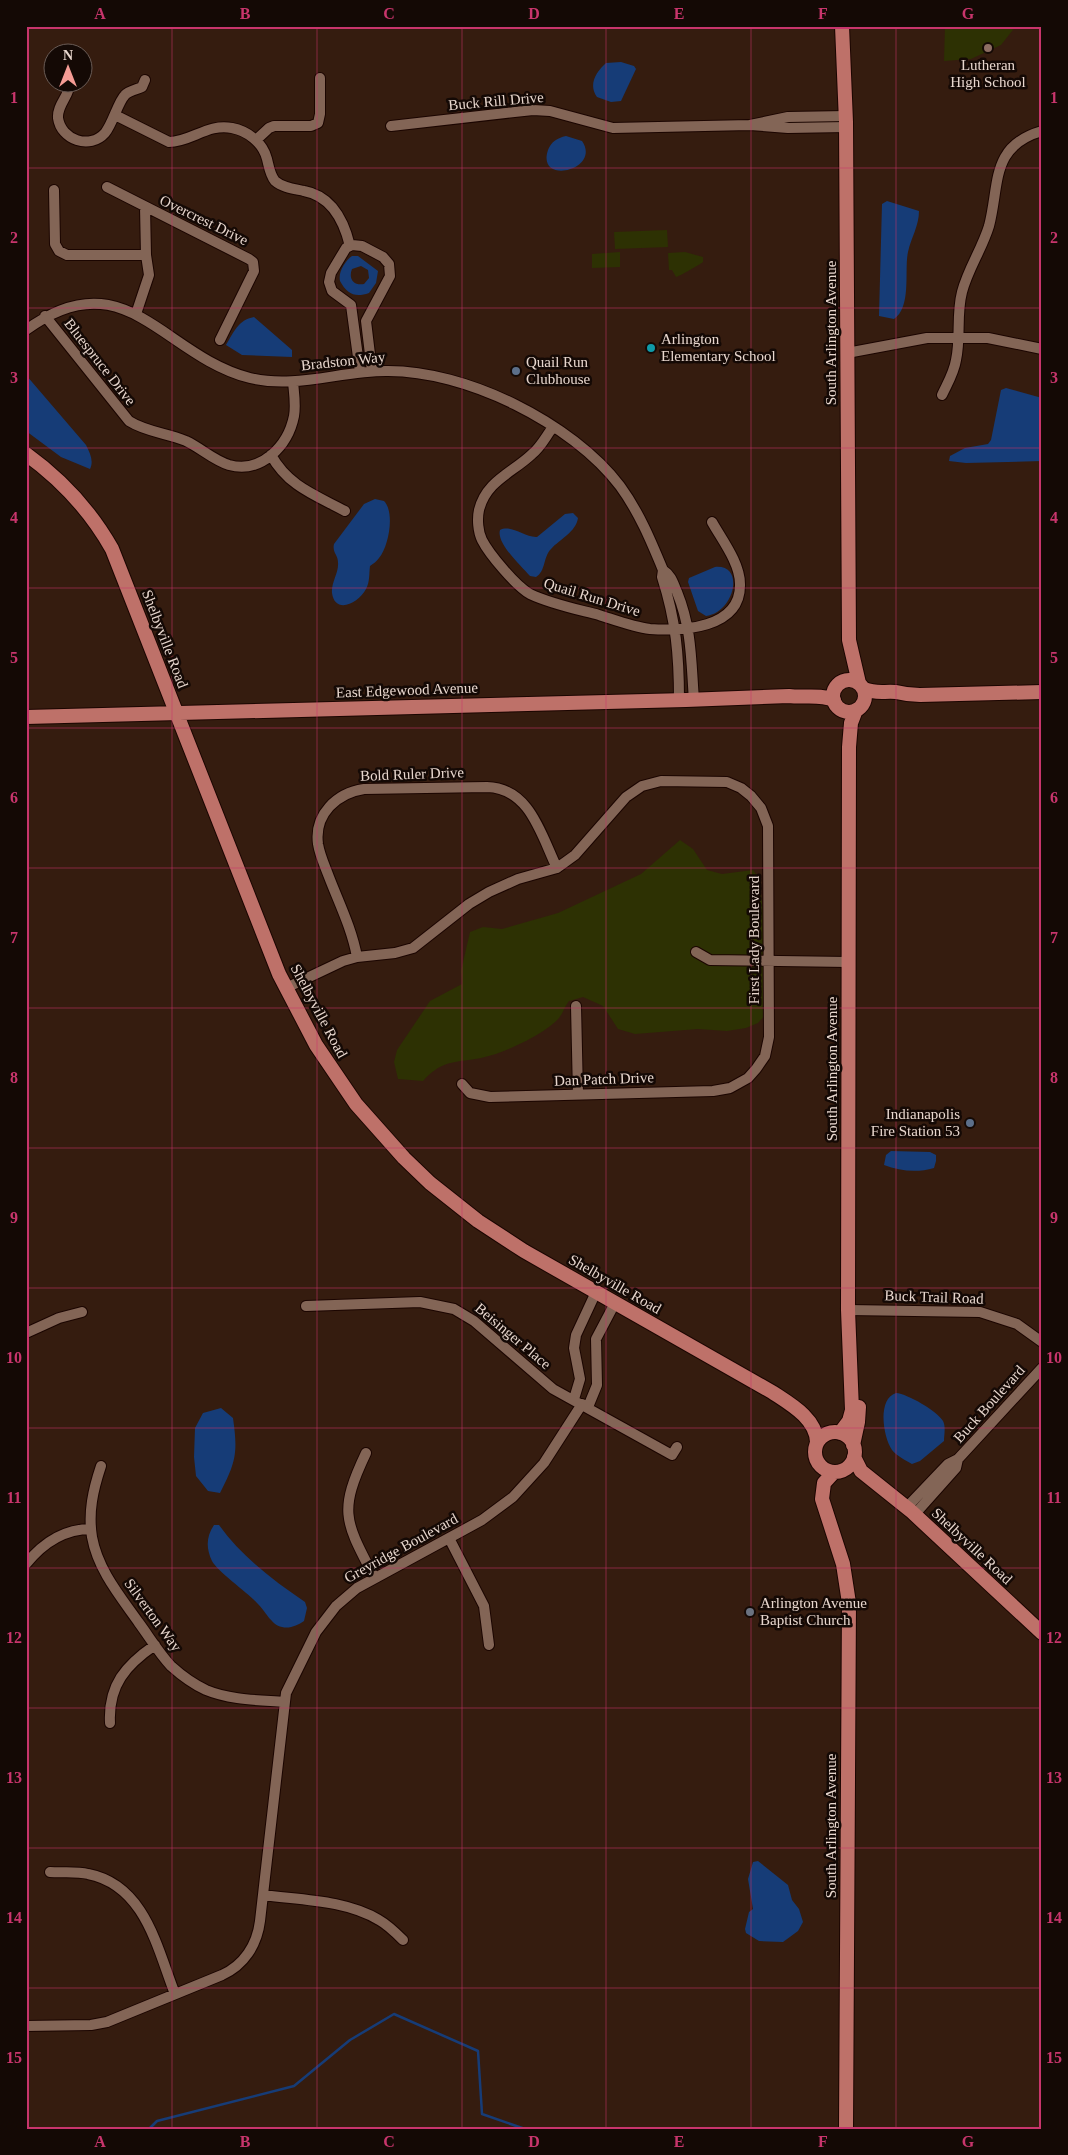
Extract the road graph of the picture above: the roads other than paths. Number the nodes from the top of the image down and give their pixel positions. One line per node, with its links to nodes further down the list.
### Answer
1 (842, 26): 6 (main road, South Arlington Avenue)
2 (320, 78): 9 (street)
3 (145, 80): 5 (street)
4 (68, 92): 5 (street)
5 (115, 116): 9 (street)
6 (846, 122): 7 (street, Buck Rill Drive); 21 (main road, South Arlington Avenue)
7 (392, 126)
8 (1039, 132): 18 (street)
9 (256, 140): 13 (street)
10 (106, 188): 12 (street, Overcrest Drive)
11 (54, 190): 14 (street)
12 (145, 207): 14 (street, Overcrest Drive); 19 (street, Overcrest Drive)
13 (350, 246): 22 (street); 23 (street)
14 (146, 255): 15 (street, Overcrest Drive)
15 (136, 314): 16 (street, Bradston Way); 24 (street, Bradston Way)
16 (45, 316): 17 (street, Bradston Way); 28 (street, Bluespruce Drive)
17 (26, 330)
18 (957, 338): 20 (street); 21 (street); 25 (street)
19 (220, 340)
20 (1042, 349)
21 (847, 353): 32 (main road, South Arlington Avenue)
22 (372, 371): 23 (street, Bradston Way); 26 (street, Bradston Way)
23 (360, 372): 24 (street, Bradston Way)
24 (293, 382): 28 (street, Bluespruce Drive)
25 (942, 395)
26 (553, 427): 31 (street, Bradston Way); 31 (street, Quail Run Drive)
27 (26, 454): 42 (main road, Shelbyville Road)
28 (271, 456): 29 (street)
29 (345, 511)
30 (712, 522): 31 (street, Quail Run Drive)
31 (682, 628): 38 (street, Bradston Way); 39 (street, Bradston Way)
32 (849, 640): 33 (main road, South Arlington Avenue); 34 (main road, South Arlington Avenue)
33 (840, 683): 34 (main road); 37 (main road); 40 (main road)
34 (861, 686): 36 (main road); 41 (main road)
35 (1042, 692): 36 (main road)
36 (904, 695): 41 (main road)
37 (789, 696): 39 (main road, East Edgewood Avenue); 40 (main road)
38 (679, 700): 39 (main road, East Edgewood Avenue); 42 (main road, East Edgewood Avenue)
39 (694, 700)
40 (837, 705): 41 (main road); 44 (main road, South Arlington Avenue)
41 (859, 708): 44 (main road, South Arlington Avenue)
42 (177, 714): 43 (main road, East Edgewood Avenue); 50 (main road, Shelbyville Road)
43 (26, 717)
44 (849, 747): 49 (main road, South Arlington Avenue)
45 (557, 868): 47 (street); 47 (street, Bold Ruler Drive); 48 (street, First Lady Boulevard)
46 (696, 952): 48 (street)
47 (357, 957): 50 (street)
48 (769, 962): 49 (street); 52 (street, First Lady Boulevard)
49 (848, 962): 58 (main road, South Arlington Avenue)
50 (286, 988): 55 (main road, Shelbyville Road)
51 (576, 1006): 54 (street)
52 (748, 1078): 54 (street, Dan Patch Drive)
53 (462, 1084): 54 (street, Dan Patch Drive)
54 (578, 1094)
55 (596, 1292): 56 (main road, Shelbyville Road); 64 (street, Greyridge Boulevard)
56 (615, 1303): 64 (street, Greyridge Boulevard); 65 (main road, Shelbyville Road)
57 (306, 1306): 64 (street, Beisinger Place)
58 (848, 1310): 61 (street, Buck Trail Road); 63 (main road, South Arlington Avenue)
59 (82, 1312): 60 (street)
60 (26, 1333)
61 (1042, 1342)
62 (1042, 1368): 75 (street, Buck Boulevard)
63 (852, 1390): 66 (main road, South Arlington Avenue); 69 (main road, South Arlington Avenue)
64 (581, 1403): 68 (street, Beisinger Place); 78 (street, Greyridge Boulevard)
65 (794, 1407): 66 (main road); 67 (main road)
66 (837, 1432): 67 (main road); 69 (main road)
67 (817, 1442): 71 (main road)
68 (677, 1447)
69 (854, 1451): 73 (main road); 74 (main road)
70 (366, 1452): 80 (street)
71 (816, 1460): 73 (main road); 76 (main road, South Arlington Avenue)
72 (101, 1466): 77 (street, Silverton Way)
73 (837, 1472): 74 (main road); 76 (main road, South Arlington Avenue)
74 (878, 1485): 75 (main road, Shelbyville Road)
75 (911, 1511): 81 (main road, Shelbyville Road)
76 (830, 1527): 91 (main road, South Arlington Avenue)
77 (91, 1530): 79 (street); 82 (street, Silverton Way)
78 (449, 1538): 80 (street, Greyridge Boulevard); 83 (street)
79 (27, 1563)
80 (374, 1577): 84 (street, Greyridge Boulevard)
81 (1042, 1633)
82 (155, 1645): 84 (street, Silverton Way); 85 (street)
83 (489, 1646)
84 (284, 1702): 87 (street, Greyridge Boulevard)
85 (110, 1723)
86 (50, 1872): 89 (street)
87 (263, 1896): 88 (street); 89 (street, Greyridge Boulevard)
88 (403, 1940)
89 (175, 1994): 90 (street, Greyridge Boulevard)
90 (26, 2026)
91 (846, 2129)

